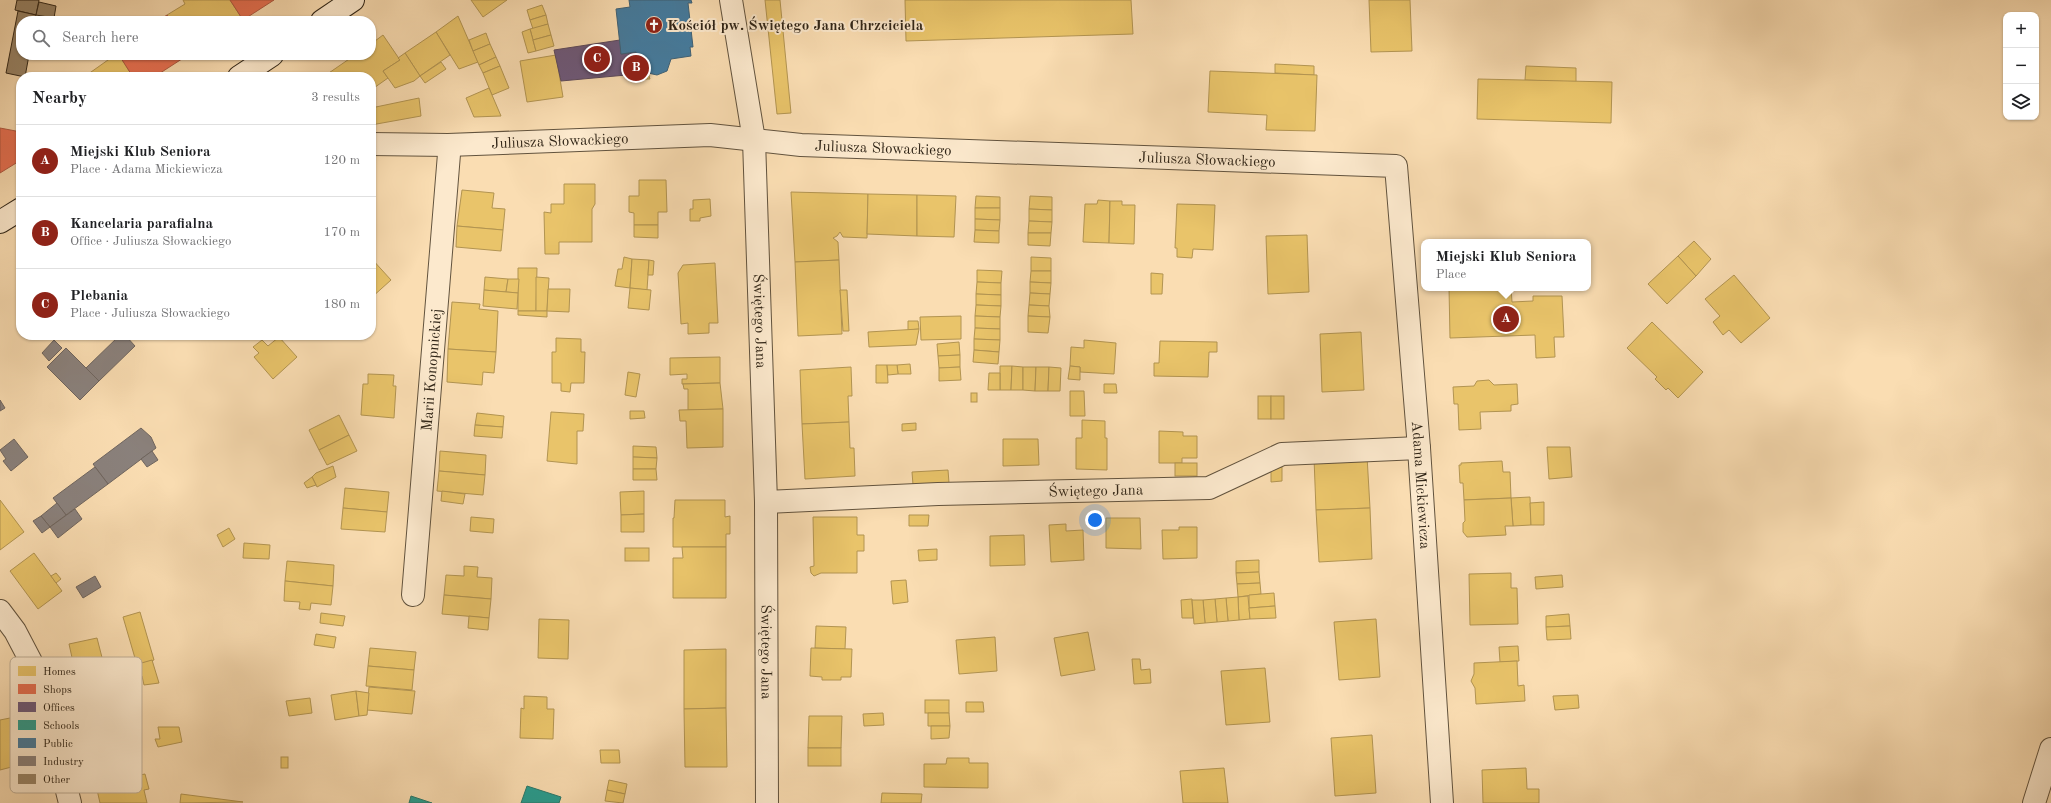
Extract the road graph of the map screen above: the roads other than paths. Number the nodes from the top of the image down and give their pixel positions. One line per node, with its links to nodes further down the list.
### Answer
1 (353, 0): 3 (street)
2 (731, 0): 6 (street, Świętego Jana)
3 (329, 16)
4 (264, 60): 5 (street)
5 (246, 72)
6 (754, 140): 8 (street, Juliusza Słowackiego); 9 (street, Juliusza Słowackiego); 13 (street, Świętego Jana)
7 (376, 144): 8 (street, Juliusza Słowackiego)
8 (448, 145): 14 (street, Marii Konopnickiej)
9 (1396, 166): 12 (street, Adama Mickiewicza)
10 (16, 212): 11 (street)
11 (0, 222)
12 (1419, 448): 13 (street, Świętego Jana); 21 (street, Adama Mickiewicza)
13 (766, 502): 20 (street, Świętego Jana)
14 (413, 594)
15 (0, 611): 16 (street)
16 (29, 657)
17 (2051, 749): 22 (street)
18 (68, 793): 19 (street)
19 (70, 803)
20 (767, 803)
21 (1442, 803)
22 (2034, 803)

